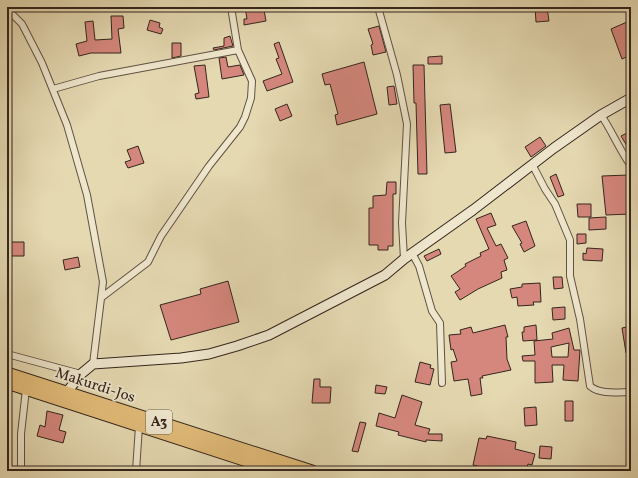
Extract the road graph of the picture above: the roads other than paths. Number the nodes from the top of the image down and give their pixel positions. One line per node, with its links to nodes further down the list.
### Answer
1 (231, 7): 4 (street)
2 (378, 7): 11 (street)
3 (7, 9): 5 (street)
4 (238, 50): 5 (street); 12 (street)
5 (53, 89): 12 (street)
6 (631, 98): 7 (street)
7 (601, 115): 8 (street); 9 (street)
8 (532, 164): 10 (street); 21 (street)
9 (631, 166)
10 (412, 253): 11 (street); 18 (street)
11 (404, 259): 14 (street)
12 (102, 297): 14 (street)
13 (7, 354): 16 (street)
14 (93, 364): 16 (street)
15 (7, 373): 20 (highway, Makurdi-Jos / A3)
16 (81, 374): 20 (street)
17 (7, 383): 19 (highway, Makurdi-Jos / A3)
18 (442, 383)
19 (26, 389): 22 (highway, Makurdi-Jos / A3); 23 (street)
20 (67, 392): 26 (highway, Makurdi-Jos / A3)
21 (631, 392)
22 (139, 426): 24 (street); 25 (highway, Makurdi-Jos / A3)
23 (21, 471)
24 (136, 471)
25 (278, 471)
26 (312, 471)

